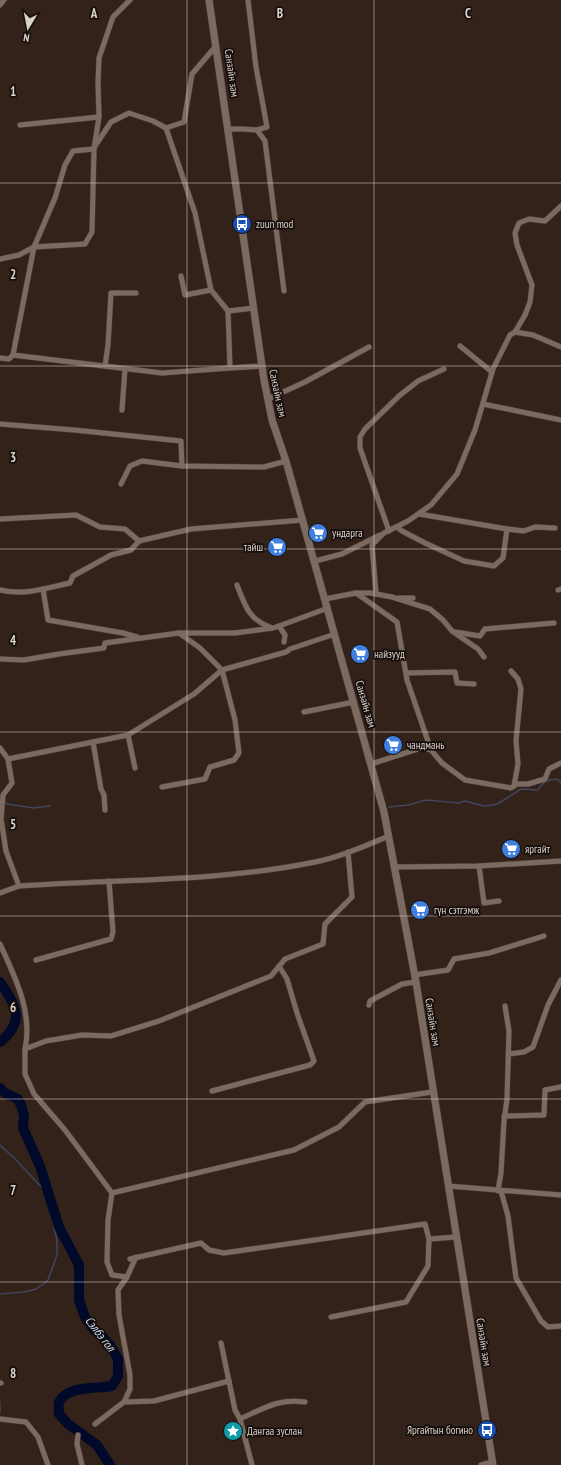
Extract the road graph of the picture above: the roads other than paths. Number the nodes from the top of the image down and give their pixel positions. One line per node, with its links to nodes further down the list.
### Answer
1 (4, 0): 5 (street)
2 (130, 0): 7 (street)
3 (210, 0): 6 (main road, Санзайн зам)
4 (248, 0): 11 (street)
5 (0, 5)
6 (217, 46): 9 (street); 10 (main road, Санзайн зам)
7 (100, 117): 8 (street); 12 (street)
8 (20, 125)
9 (166, 128): 12 (street); 17 (street)
10 (228, 129): 11 (street); 20 (main road, Санзайн зам)
11 (257, 130): 18 (street)
12 (94, 149): 14 (street); 14 (street)
13 (561, 206): 22 (street)
14 (34, 247): 15 (street); 26 (street)
15 (0, 259)
16 (181, 276): 17 (street)
17 (211, 290): 21 (street)
18 (284, 291)
19 (136, 293): 28 (street)
20 (254, 308): 21 (street); 29 (main road, Санзайн зам)
21 (228, 311): 30 (street)
22 (515, 332): 25 (street); 33 (street)
23 (460, 346): 33 (street)
24 (369, 347): 34 (street)
25 (561, 347)
26 (13, 355): 27 (street); 28 (street)
27 (0, 358)
28 (105, 366): 32 (street)
29 (262, 366): 30 (street); 34 (main road, Санзайн зам)
30 (230, 368): 32 (street)
31 (444, 368): 48 (street)
32 (125, 369): 36 (street)
33 (492, 372): 35 (street)
34 (268, 399): 39 (main road, Санзайн зам)
35 (483, 404): 37 (street); 42 (street)
36 (122, 410)
37 (561, 420)
38 (0, 424): 40 (street)
39 (286, 461): 40 (street); 44 (main road, Санзайн зам)
40 (182, 466): 41 (street)
41 (121, 484)
42 (419, 514): 45 (street); 47 (street)
43 (0, 519): 49 (street)
44 (303, 520): 49 (street); 50 (main road, Санзайн зам)
45 (397, 527): 47 (street); 48 (street)
46 (555, 528): 47 (street)
47 (507, 529)
48 (386, 532): 50 (street); 55 (street)
49 (139, 541): 52 (street)
50 (315, 561): 58 (main road, Санзайн зам)
51 (237, 585): 62 (street)
52 (43, 589): 53 (street); 66 (street)
53 (0, 590)
54 (356, 594): 55 (street); 58 (street); 72 (street)
55 (376, 594): 56 (street)
56 (392, 597): 57 (street); 63 (street)
57 (413, 598)
58 (325, 599): 59 (main road, Санзайн зам)
59 (328, 608): 61 (street); 65 (main road, Санзайн зам)
60 (554, 623): 63 (street)
61 (279, 626): 62 (street); 67 (street)
62 (273, 628): 64 (street)
63 (452, 631): 68 (street)
64 (179, 633): 66 (street); 70 (street)
65 (335, 634): 70 (street); 74 (main road, Санзайн зам)
66 (140, 638): 69 (street)
67 (284, 642)
68 (484, 657)
69 (0, 659)
70 (222, 670): 76 (street); 85 (street)
71 (511, 671): 84 (street)
72 (406, 672): 73 (street); 79 (street)
73 (474, 684)
74 (354, 702): 75 (street); 82 (main road, Санзайн зам)
75 (304, 712)
76 (128, 735): 77 (street); 83 (street)
77 (94, 742): 80 (street); 86 (street)
78 (0, 748): 80 (street)
79 (431, 750): 82 (street); 84 (street)
80 (8, 759): 93 (street)
81 (561, 763): 84 (street)
82 (371, 764): 87 (main road, Санзайн зам)
83 (135, 768)
84 (514, 786)
85 (162, 787)
86 (106, 810)
87 (389, 836): 88 (street); 91 (main road, Санзайн зам)
88 (348, 852): 92 (street); 99 (street)
89 (561, 861): 90 (street)
90 (479, 866): 91 (street); 95 (street)
91 (395, 867): 100 (main road, Санзайн зам)
92 (109, 881): 93 (street); 98 (street)
93 (19, 886): 94 (street)
94 (0, 893)
95 (500, 901)
96 (544, 936): 100 (street)
97 (0, 944): 104 (street)
98 (36, 960)
99 (279, 966): 104 (street); 107 (street)
100 (415, 978): 102 (street); 108 (main road, Санзайн зам)
101 (561, 980): 105 (street)
102 (369, 1005)
103 (505, 1006): 105 (street)
104 (25, 1049): 112 (street)
105 (509, 1054): 109 (street)
106 (561, 1087): 109 (street)
107 (212, 1091)
108 (432, 1092): 110 (main road, Санзайн зам); 112 (street)
109 (504, 1116): 111 (street)
110 (448, 1186): 111 (street); 114 (main road, Санзайн зам)
111 (499, 1191): 113 (street); 120 (street)
112 (112, 1193): 118 (street)
113 (561, 1195)
114 (456, 1237): 115 (street); 129 (main road, Санзайн зам)
115 (428, 1239): 116 (street); 119 (street)
116 (136, 1257): 117 (street); 118 (street)
117 (130, 1259)
118 (127, 1277): 123 (street)
119 (331, 1317)
120 (561, 1326)
121 (221, 1343): 122 (street)
122 (229, 1381): 123 (street); 125 (street)
123 (124, 1402): 127 (street)
124 (305, 1402): 125 (street)
125 (240, 1418): 132 (street)
126 (0, 1419): 130 (street)
127 (95, 1424)
128 (78, 1435): 131 (street)
129 (493, 1463): 133 (street)
130 (48, 1465)
131 (82, 1465)
132 (252, 1465)
133 (481, 1465)

